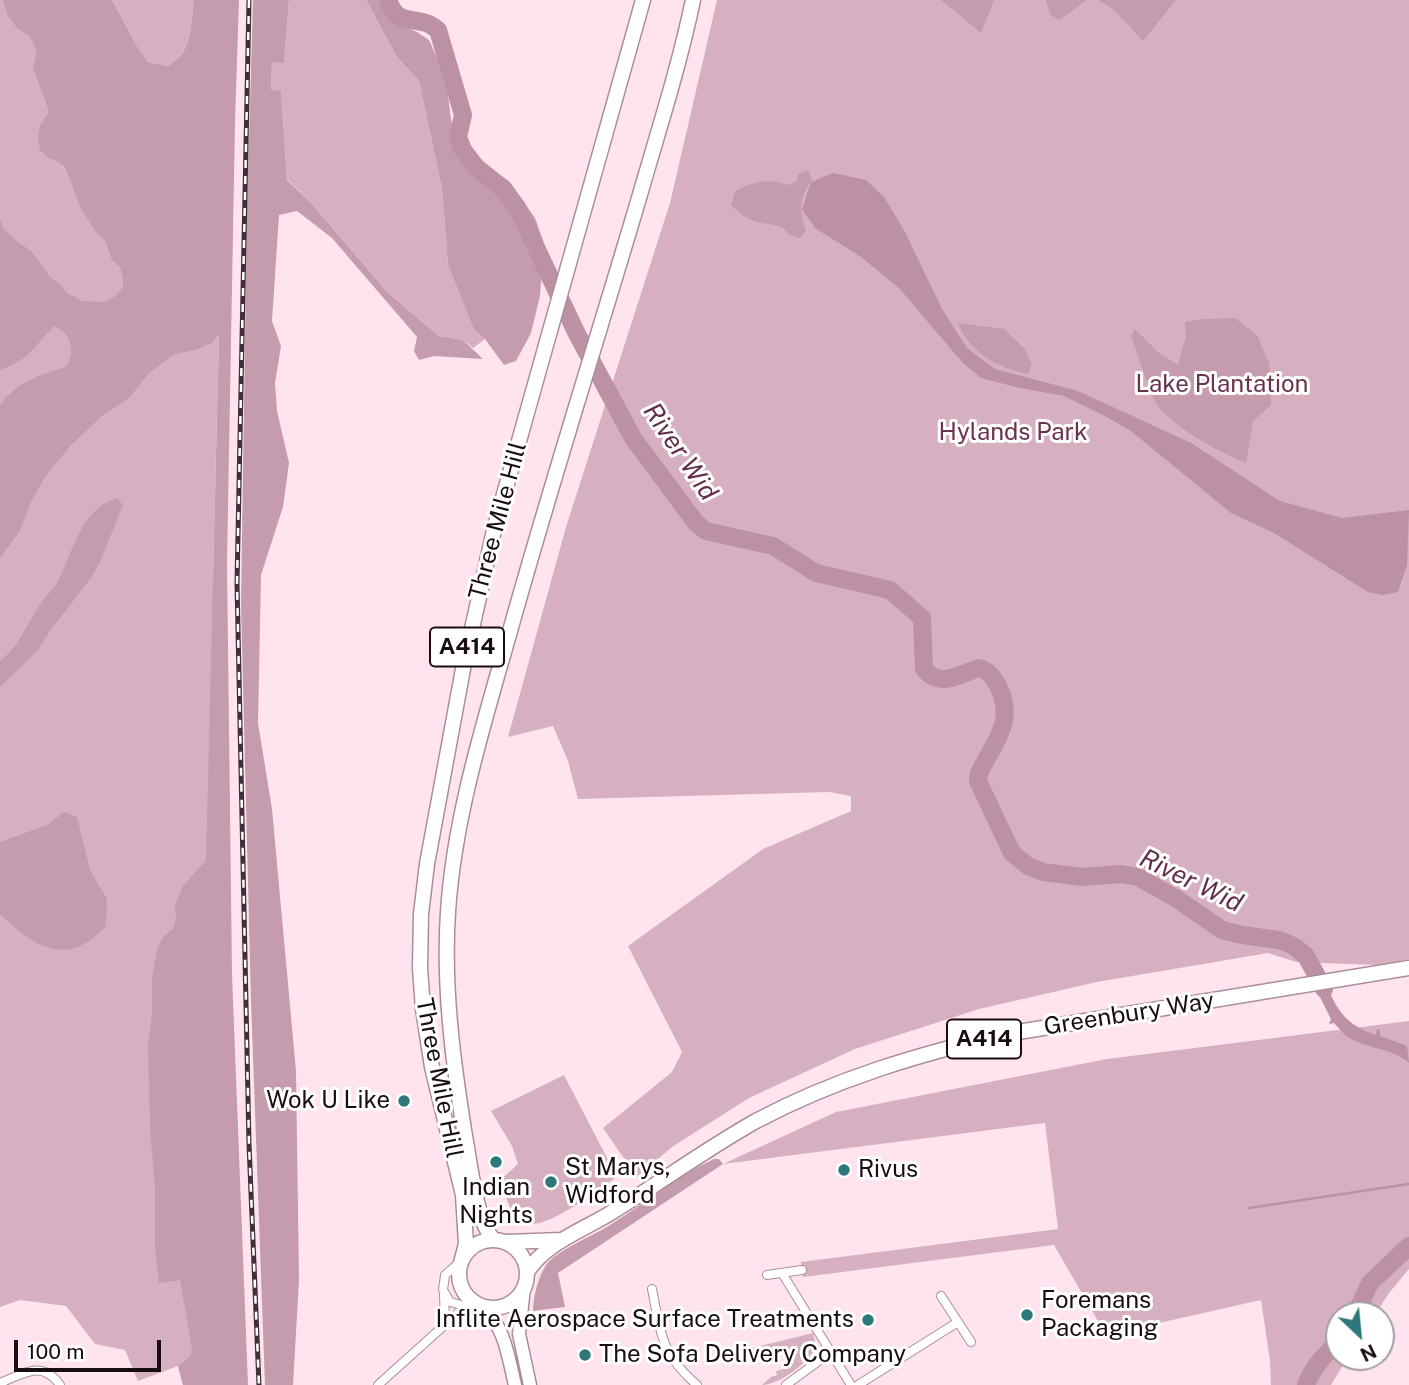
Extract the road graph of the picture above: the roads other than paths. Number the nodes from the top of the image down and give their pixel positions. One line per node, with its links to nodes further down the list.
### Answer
1 (643, 0): 6 (highway, Three Mile Hill / A414)
2 (693, 0): 4 (highway, Three Mile Hill / A414)
3 (1409, 968): 5 (highway, Greenbury Way / A414)
4 (499, 1241): 5 (highway, Greenbury Way / A414); 6 (highway, A414); 10 (highway, A414)
5 (561, 1241): 10 (highway, Greenbury Way / A414)
6 (462, 1260): 12 (street); 14 (highway, A414)
7 (802, 1270): 8 (street)
8 (782, 1273): 9 (street); 18 (street)
9 (767, 1275)
10 (525, 1280): 14 (highway, A414); 23 (main road)
11 (652, 1289): 24 (street)
12 (444, 1294): 14 (street); 16 (street)
13 (941, 1296): 15 (street)
14 (478, 1306): 16 (street); 22 (main road)
15 (958, 1322): 17 (street); 27 (street)
16 (426, 1341): 21 (street)
17 (971, 1342)
18 (831, 1352): 25 (street); 26 (street)
19 (0, 1383): 20 (street)
20 (60, 1385)
21 (378, 1385)
22 (515, 1385)
23 (530, 1385)
24 (697, 1385)
25 (786, 1385)
26 (852, 1385)
27 (858, 1385)

